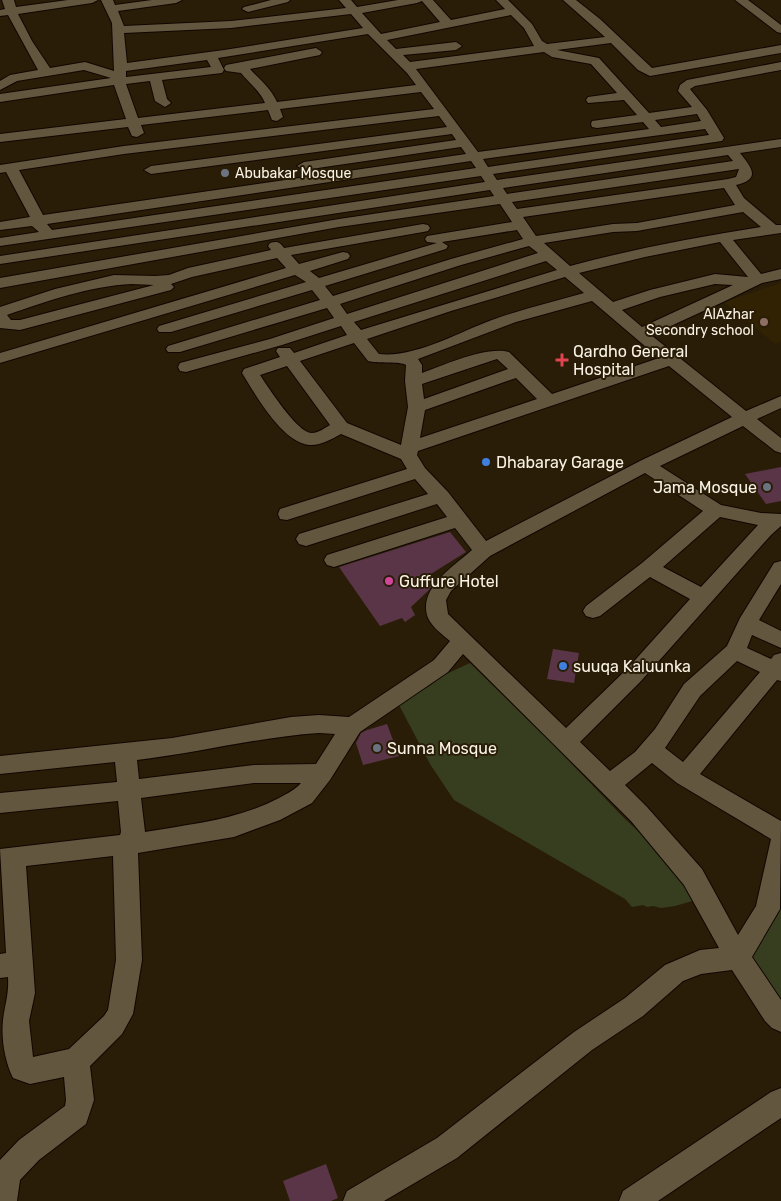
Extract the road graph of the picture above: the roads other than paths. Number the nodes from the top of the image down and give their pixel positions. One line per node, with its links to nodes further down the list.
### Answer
1 (92, 0): 13 (street)
2 (176, 0): 10 (street)
3 (284, 0): 11 (street)
4 (418, 0): 12 (street)
5 (427, 0): 17 (street)
6 (502, 0): 14 (street)
7 (569, 0): 24 (street)
8 (743, 1): 9 (street); 20 (street)
9 (761, 1)
10 (109, 4): 19 (street)
11 (244, 4): 15 (street)
12 (350, 6): 15 (street); 21 (street)
13 (9, 11): 16 (street); 37 (street)
14 (514, 11): 17 (street); 22 (street)
15 (252, 23): 18 (street)
16 (0, 24)
17 (449, 25): 21 (street)
18 (179, 27): 19 (street); 28 (street)
19 (118, 30): 38 (street)
20 (781, 30)
21 (377, 36): 25 (street); 31 (street); 32 (street)
22 (536, 36): 23 (street); 27 (street)
23 (518, 39)
24 (613, 39): 27 (street); 29 (street)
25 (361, 44)
26 (472, 44): 31 (street)
27 (543, 47): 33 (street); 41 (street)
28 (188, 49): 32 (street); 38 (street)
29 (781, 49)
30 (324, 51): 35 (street)
31 (393, 53): 33 (street)
32 (211, 56): 36 (street)
33 (408, 66): 44 (street)
34 (781, 66): 43 (street)
35 (237, 68): 36 (street); 47 (street)
36 (218, 70): 39 (street)
37 (49, 72): 38 (street); 40 (street)
38 (119, 75): 39 (street); 42 (street); 54 (street)
39 (154, 78): 46 (street)
40 (0, 86)
41 (628, 96): 45 (street); 48 (street)
42 (0, 98)
43 (690, 98): 48 (street); 50 (street)
44 (434, 100): 47 (street); 53 (street); 58 (street); 60 (street)
45 (592, 100)
46 (165, 103)
47 (272, 106): 49 (street); 53 (street)
48 (636, 106): 51 (street); 52 (street)
49 (242, 109): 54 (street); 55 (street)
50 (701, 110): 52 (street); 57 (street)
51 (587, 112)
52 (646, 117): 56 (street); 59 (street)
53 (278, 119): 55 (street); 60 (street)
54 (134, 122): 62 (street); 64 (street)
55 (247, 123): 62 (street); 63 (street)
56 (597, 124)
57 (710, 124): 59 (street); 65 (street)
58 (455, 130): 66 (street); 71 (street)
59 (658, 130): 61 (street)
60 (284, 132): 63 (street)
61 (625, 135): 68 (street); 72 (street)
62 (138, 136): 69 (street)
63 (254, 136): 69 (street)
64 (0, 138)
65 (717, 138): 68 (street); 70 (street)
66 (465, 143): 72 (street); 79 (street)
67 (781, 143): 70 (street)
68 (635, 148): 73 (street); 78 (street)
69 (141, 150): 76 (street); 77 (street)
70 (729, 150): 73 (street); 74 (street)
71 (297, 151): 75 (street); 79 (street)
72 (474, 157): 78 (street); 79 (street)
73 (648, 163): 81 (street)
74 (743, 164): 80 (street); 84 (street)
75 (188, 166): 77 (street); 82 (street)
76 (5, 168): 90 (street)
77 (151, 170): 85 (street)
78 (484, 172): 81 (street); 83 (street)
79 (309, 175): 82 (street); 83 (street)
80 (728, 183): 87 (street); 92 (street)
81 (493, 185): 84 (street); 91 (street)
82 (197, 188): 85 (street)
83 (318, 195): 86 (street)
84 (503, 200): 88 (street); 92 (street)
85 (162, 202): 89 (street); 90 (street)
86 (247, 205): 89 (street); 91 (street)
87 (747, 207): 94 (street); 95 (street)
88 (414, 212): 98 (street); 99 (street)
89 (166, 217): 96 (street); 97 (street)
90 (37, 220): 93 (street); 97 (street)
91 (255, 220): 96 (street); 98 (street)
92 (515, 220): 99 (street); 101 (street)
93 (0, 226)
94 (613, 228): 101 (street); 107 (street)
95 (777, 230): 100 (street)
96 (173, 233): 103 (street); 105 (street)
97 (54, 234): 102 (street); 103 (street)
98 (267, 236): 105 (street); 106 (street)
99 (432, 238): 104 (street); 110 (street); 111 (street)
100 (724, 238): 107 (street); 119 (street)
101 (532, 241): 108 (street); 111 (street)
102 (0, 242)
103 (71, 248): 109 (street); 112 (street)
104 (338, 250): 106 (street); 113 (street); 114 (street)
105 (180, 252): 112 (street); 118 (street)
106 (279, 253): 113 (street); 118 (street)
107 (638, 254): 115 (street)
108 (548, 255): 115 (street); 128 (street)
109 (0, 260)
110 (393, 261): 114 (street); 117 (street)
111 (456, 262): 117 (street)
112 (92, 266): 120 (street)
113 (295, 269): 121 (street); 125 (street)
114 (358, 272): 121 (street); 122 (street)
115 (566, 272): 124 (street); 135 (street)
116 (781, 274): 119 (street)
117 (412, 276): 122 (street)
118 (180, 278): 123 (street); 125 (street); 131 (street)
119 (754, 281): 129 (street); 138 (street)
120 (0, 282)
121 (315, 285): 126 (street); 127 (street)
122 (375, 288): 126 (street); 128 (street)
123 (60, 292): 130 (street); 131 (street)
124 (595, 295): 129 (street); 145 (street)
125 (194, 300): 133 (street); 144 (street)
126 (328, 303): 134 (street); 136 (street)
127 (247, 304): 133 (street); 136 (street)
128 (392, 304): 134 (street); 135 (street)
129 (612, 308): 138 (street)
130 (0, 312)
131 (75, 312): 132 (street)
132 (0, 316)
133 (207, 317): 137 (street); 139 (street)
134 (343, 320): 140 (street); 141 (street)
135 (409, 320): 140 (street)
136 (262, 322): 139 (street); 141 (street)
137 (165, 329)
138 (641, 333): 147 (street)
139 (223, 334): 142 (street); 143 (street)
140 (356, 337): 145 (street); 146 (street)
141 (276, 342): 143 (street); 146 (street)
142 (174, 349)
143 (238, 353): 148 (street); 150 (street)
144 (0, 358)
145 (405, 358): 151 (street)
146 (291, 359): 150 (street); 156 (street)
147 (671, 360): 152 (street); 155 (street)
148 (186, 367)
149 (518, 371): 151 (street); 152 (street); 154 (street)
150 (250, 373): 156 (street)
151 (413, 381): 154 (street)
152 (550, 401): 158 (street)
153 (781, 401): 155 (street)
154 (417, 407): 158 (street)
155 (746, 418): 157 (street); 159 (street)
156 (341, 427): 158 (street)
157 (781, 446)
158 (408, 451): 160 (street)
159 (646, 464): 162 (street); 167 (street)
160 (418, 472): 161 (street); 163 (street)
161 (441, 496): 164 (street); 166 (street)
162 (716, 510): 165 (street); 169 (street)
163 (287, 514)
164 (458, 520): 167 (street); 168 (street)
165 (778, 520): 171 (street)
166 (306, 539)
167 (483, 551): 174 (street)
168 (334, 560)
169 (649, 568): 171 (street); 172 (street)
170 (781, 568): 173 (street)
171 (705, 598): 179 (street)
172 (593, 611)
173 (747, 623): 175 (street); 176 (street)
174 (461, 640): 178 (street); 179 (street)
175 (781, 640)
176 (735, 651): 177 (street); 180 (street)
177 (779, 668): 184 (street)
178 (352, 726): 181 (street); 183 (street)
179 (565, 743): 185 (street)
180 (651, 750): 184 (street); 185 (street)
181 (125, 752): 182 (street); 186 (street)
182 (0, 766)
183 (322, 774): 186 (street); 189 (street)
184 (685, 776): 188 (street)
185 (609, 785): 192 (street)
186 (129, 790): 187 (street); 189 (street)
187 (0, 803)
188 (781, 832)
189 (131, 844): 191 (street); 195 (street)
190 (781, 844): 192 (street)
191 (7, 858): 193 (street)
192 (738, 958): 194 (street); 199 (street)
193 (10, 965): 195 (street)
194 (779, 1015)
195 (76, 1061): 197 (street)
196 (781, 1102): 200 (street)
197 (4, 1173): 198 (street)
198 (3, 1201)
199 (357, 1201)
200 (633, 1201)

